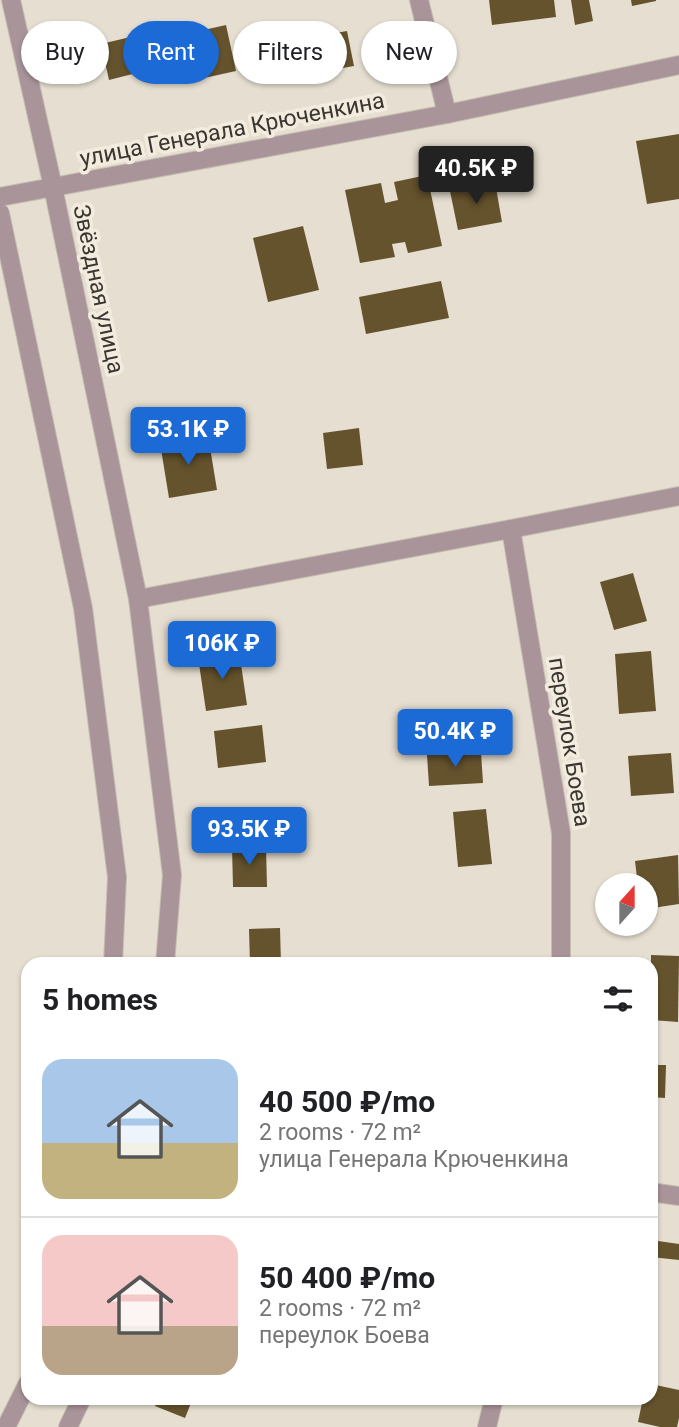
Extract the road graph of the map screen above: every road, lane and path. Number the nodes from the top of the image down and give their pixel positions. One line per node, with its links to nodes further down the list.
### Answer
1 (11, 0): 5 (street, Звёздная улица)
2 (419, 0): 4 (street)
3 (679, 65): 4 (street, улица Генерала Крюченкина)
4 (447, 114): 5 (street, улица Генерала Крюченкина)
5 (53, 187): 6 (street, улица Генерала Крюченкина); 10 (street, Звёздная улица)
6 (0, 197)
7 (0, 213): 11 (street)
8 (679, 496): 9 (street)
9 (511, 529): 10 (street); 13 (street, переулок Боева)
10 (138, 599): 12 (street, Звёздная улица)
11 (113, 957)
12 (166, 957)
13 (561, 957)
14 (658, 1193): 15 (street)
15 (679, 1196)
16 (21, 1398): 19 (street)
17 (79, 1405): 20 (street)
18 (492, 1405): 21 (street)
19 (6, 1427)
20 (68, 1427)
21 (487, 1427)

